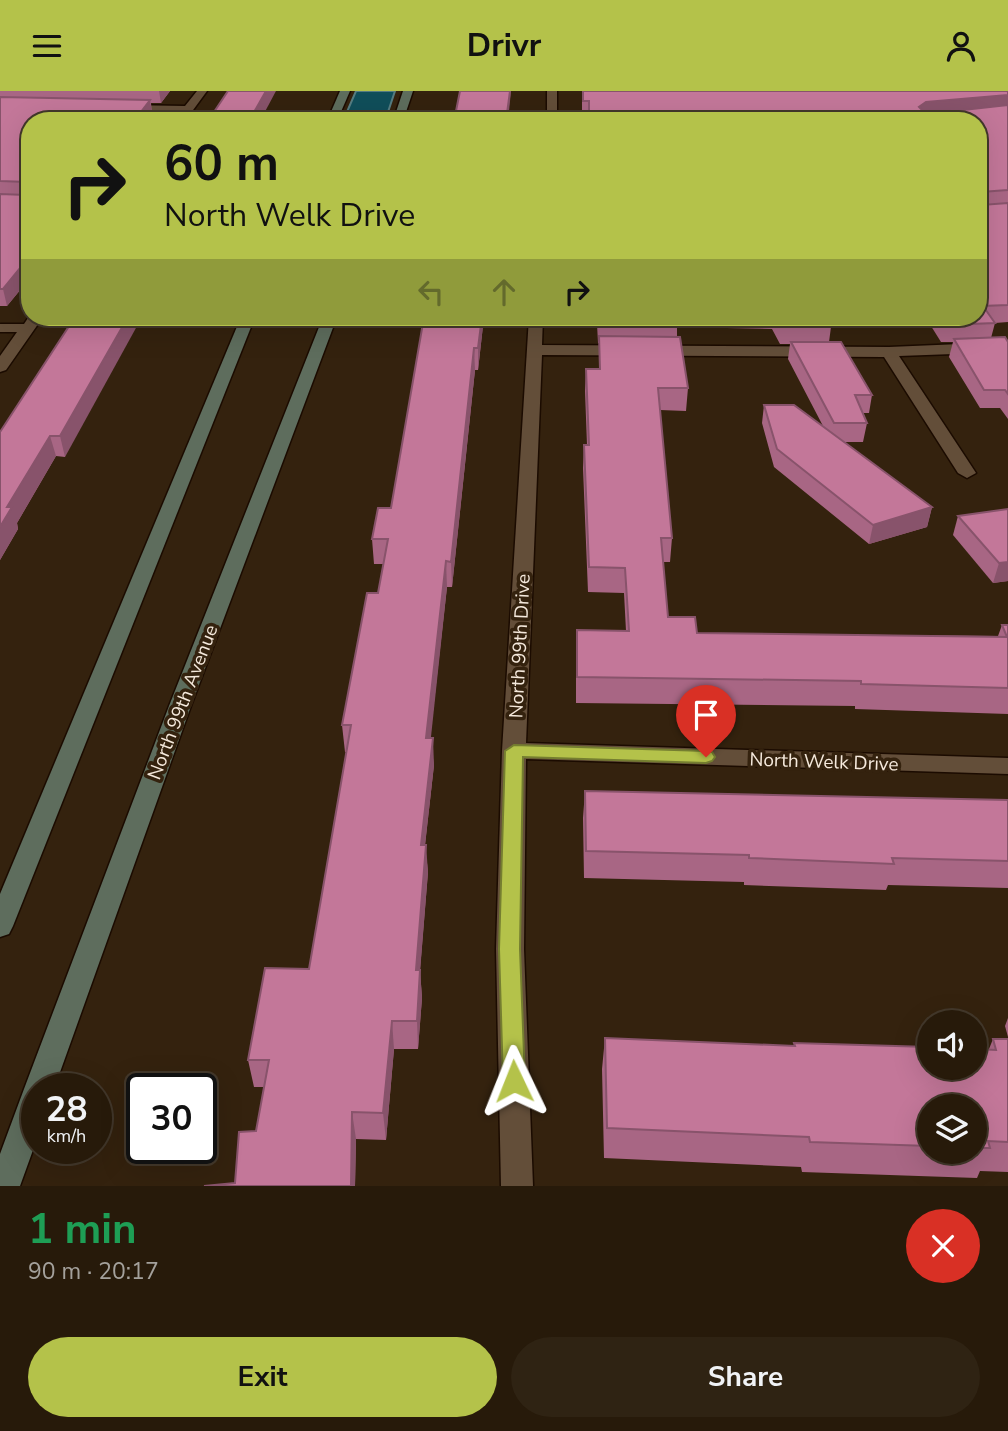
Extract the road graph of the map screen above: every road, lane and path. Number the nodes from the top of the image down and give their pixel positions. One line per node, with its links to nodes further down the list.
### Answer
1 (202, 91): 6 (street)
2 (345, 91): 8 (main road)
3 (408, 91): 9 (main road)
4 (552, 91): 10 (street)
5 (107, 107): 6 (street)
6 (188, 109): 7 (street)
7 (186, 112)
8 (336, 112)
9 (401, 112)
10 (552, 112)
11 (21, 325): 16 (street)
12 (30, 326): 20 (street)
13 (244, 326): 24 (main road)
14 (327, 326): 25 (main road, North 99th Avenue)
15 (535, 326): 18 (street, North 99th Drive)
16 (0, 328)
17 (1008, 347): 19 (street)
18 (533, 350): 19 (street); 22 (street, North 99th Drive)
19 (890, 352): 21 (street)
20 (0, 367)
21 (967, 473)
22 (514, 751): 23 (street, North Welk Drive); 28 (street, North 99th Drive)
23 (1008, 767)
24 (0, 926)
25 (45, 1073)
26 (21, 1141): 27 (main road)
27 (5, 1186)
28 (517, 1186)

